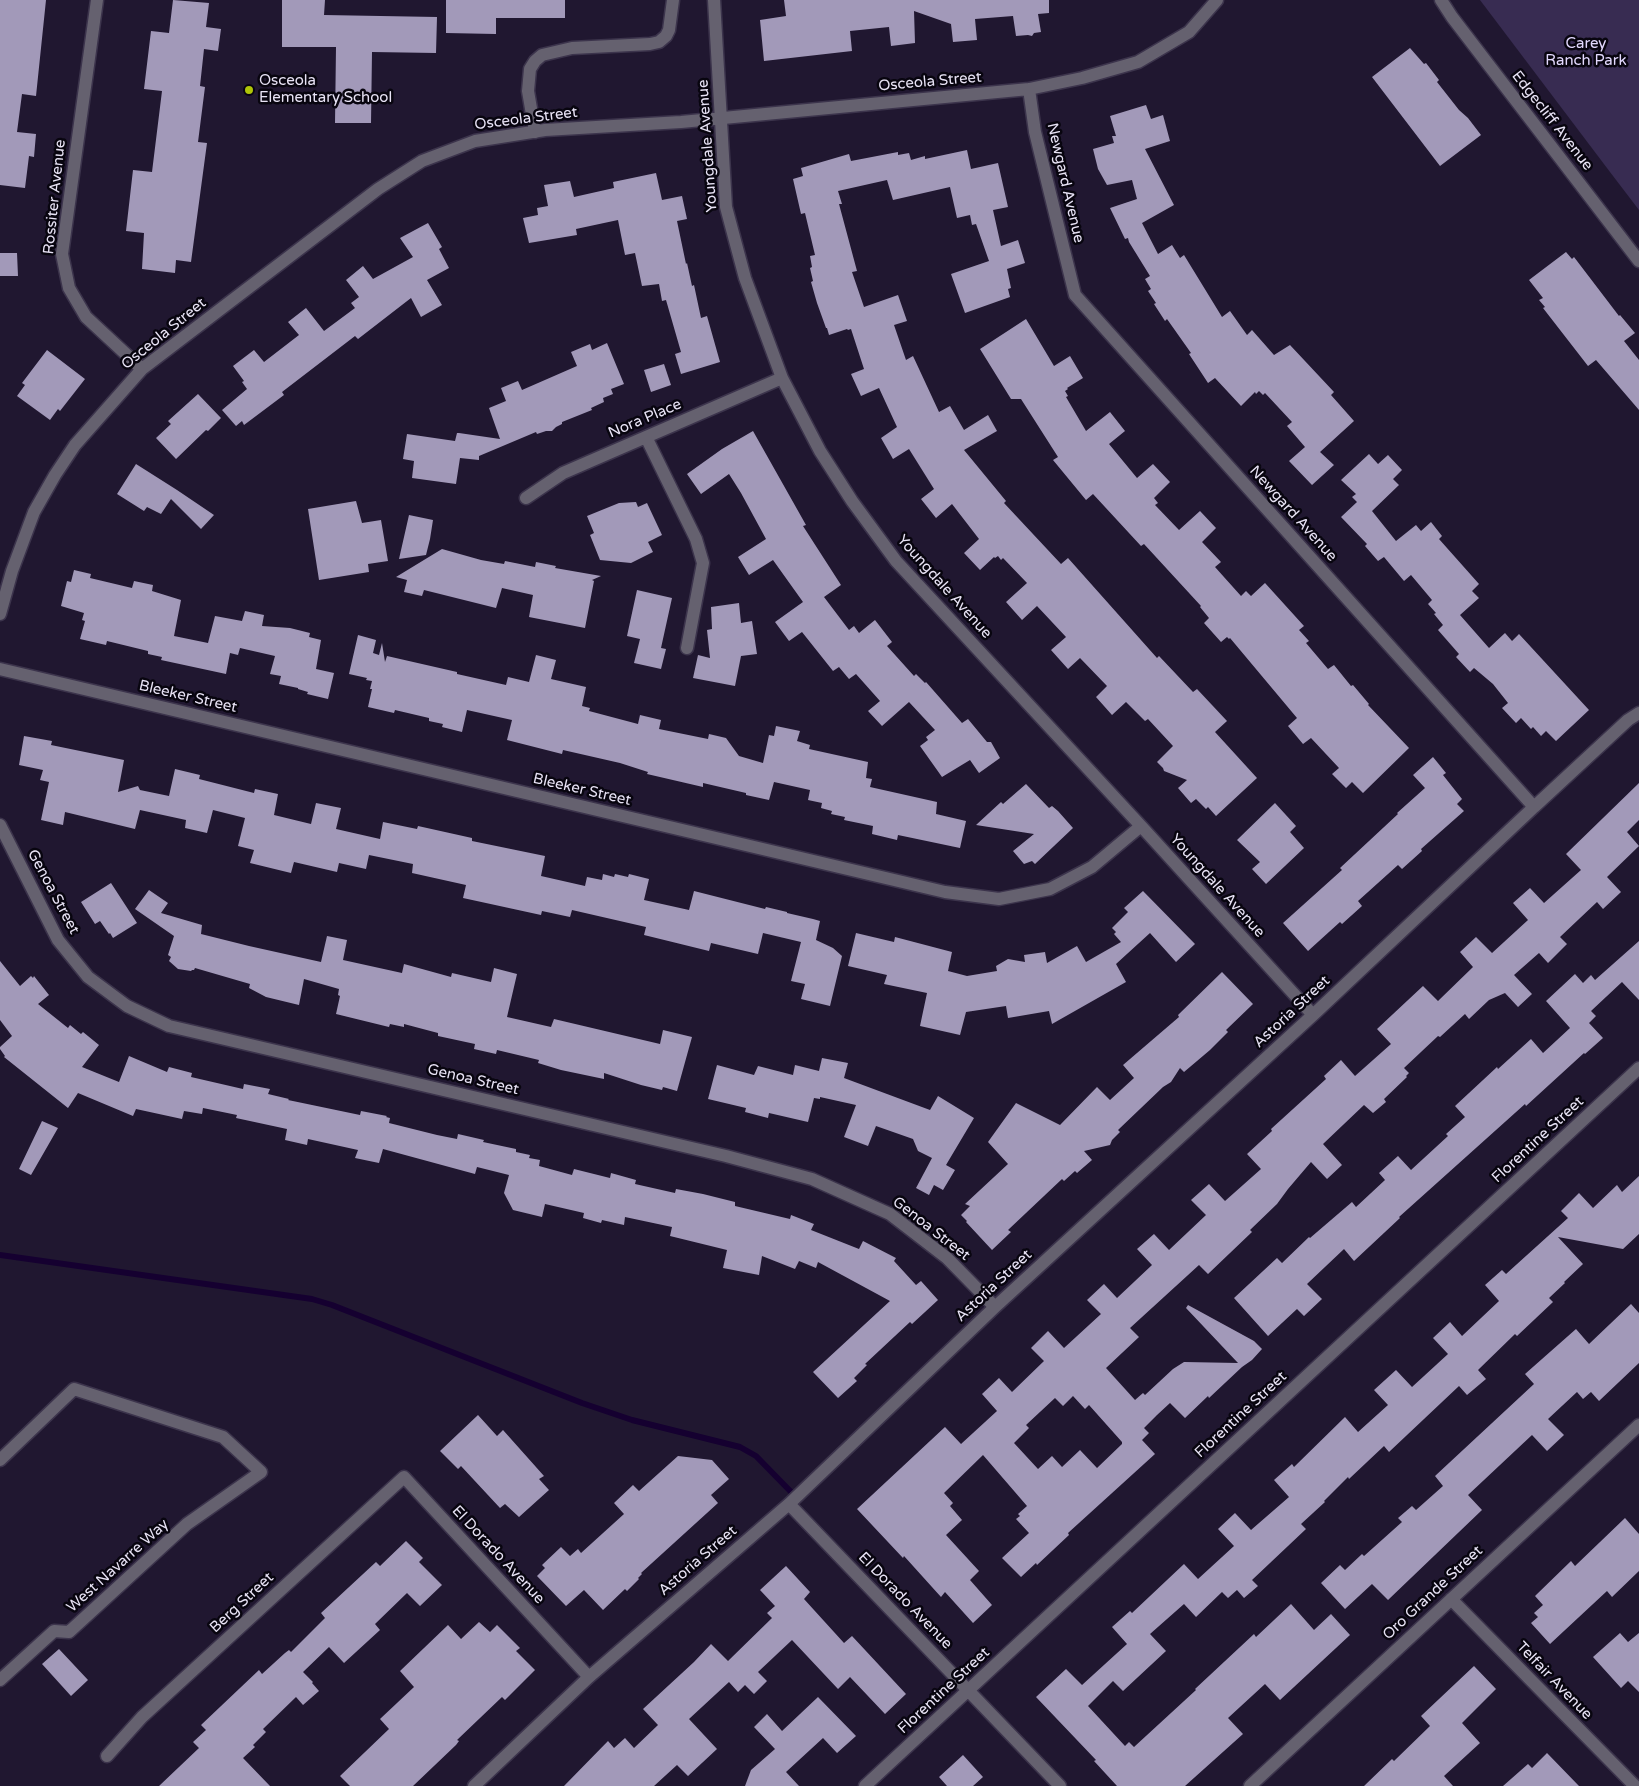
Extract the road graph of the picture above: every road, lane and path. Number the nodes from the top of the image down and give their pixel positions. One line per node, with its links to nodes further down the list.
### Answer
1 (97, 0): 10 (street, Rossiter Avenue)
2 (673, 0): 8 (street)
3 (714, 0): 7 (street, Youngdale Avenue)
4 (1217, 0): 6 (street, Osceola Street)
5 (1440, 0): 9 (street, Edgecliff Avenue)
6 (1029, 89): 7 (street, Osceola Street); 18 (street, Newgard Avenue)
7 (722, 118): 8 (street, Osceola Street); 11 (street, Youngdale Avenue)
8 (534, 132): 10 (street, Osceola Street)
9 (1639, 261)
10 (142, 369): 14 (street, Osceola Street)
11 (782, 378): 12 (street, Nora Place); 20 (street, Youngdale Avenue)
12 (646, 437): 13 (street, Nora Place); 15 (street)
13 (526, 498)
14 (0, 614)
15 (688, 648)
16 (0, 669): 20 (street, Bleeker Street)
17 (1639, 713): 18 (street)
18 (1534, 807): 21 (street, Astoria Street)
19 (0, 825): 23 (street, Genoa Street)
20 (1141, 826): 21 (street, Youngdale Avenue)
21 (1313, 1015): 23 (street, Astoria Street)
22 (1639, 1068): 31 (street, Florentine Street)
23 (995, 1307): 27 (street, Astoria Street)
24 (1639, 1425): 28 (street, Oro Grande Street)
25 (0, 1460): 30 (street, West Navarre Way)
26 (404, 1477): 29 (street, El Dorado Avenue); 32 (street, Berg Street)
27 (789, 1504): 29 (street, Astoria Street); 31 (street, El Dorado Avenue)
28 (1451, 1599): 36 (street, Oro Grande Street); 37 (street, Telfair Avenue)
29 (589, 1677): 33 (street, Astoria Street)
30 (0, 1680)
31 (969, 1690): 34 (street, Florentine Street); 35 (street, El Dorado Avenue)
32 (107, 1756)
33 (474, 1786)
34 (865, 1786)
35 (1060, 1786)
36 (1250, 1786)
37 (1635, 1786)

